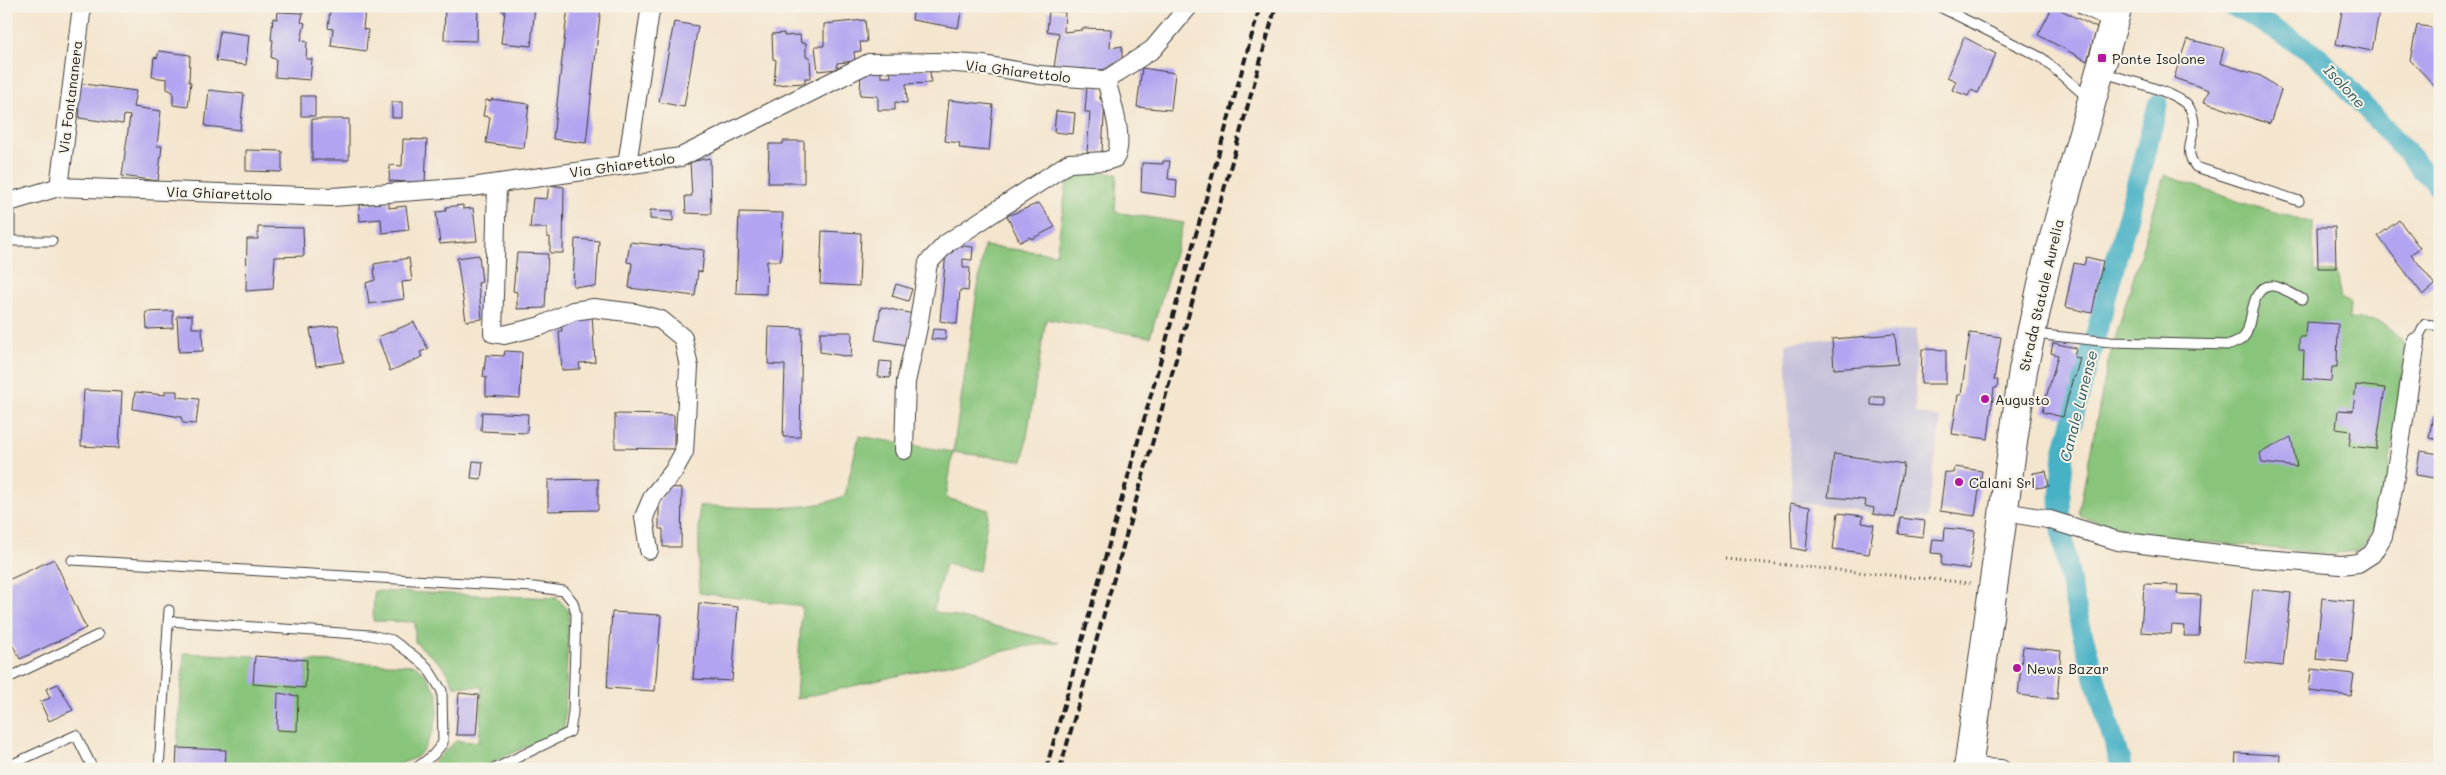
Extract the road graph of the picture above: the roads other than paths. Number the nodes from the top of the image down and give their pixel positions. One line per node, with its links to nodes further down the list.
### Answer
1 (82, 6): 12 (street, Via Fontananera)
2 (653, 6): 10 (street)
3 (1189, 6): 8 (street)
4 (1938, 6): 9 (lane)
5 (2085, 6): 6 (street)
6 (2116, 11): 7 (main road, Strada Statale Aurelia)
7 (2099, 72): 9 (main road, Strada Statale Aurelia); 13 (lane)
8 (1106, 80): 10 (street, Via Ghiarettolo); 20 (street)
9 (2091, 101): 18 (main road, Strada Statale Aurelia)
10 (627, 165): 11 (street, Via Ghiarettolo)
11 (497, 184): 12 (street, Via Ghiarettolo); 22 (street)
12 (59, 187): 14 (street, Via Ghiarettolo)
13 (2299, 201)
14 (8, 203): 15 (lane)
15 (52, 241)
16 (2302, 299): 18 (lane)
17 (2440, 326): 19 (lane)
18 (2031, 334): 21 (main road, Strada Statale Aurelia)
19 (2416, 342): 21 (street)
20 (904, 450)
21 (2004, 512): 29 (main road, Strada Statale Aurelia)
22 (649, 550)
23 (72, 560): 33 (lane)
24 (169, 610): 25 (lane)
25 (168, 621): 31 (lane); 32 (lane)
26 (98, 635): 27 (lane)
27 (6, 679)
28 (6, 767): 30 (lane)
29 (1969, 768): 34 (street)
30 (93, 769)
31 (159, 769)
32 (415, 769)
33 (494, 769)
34 (2001, 769)

